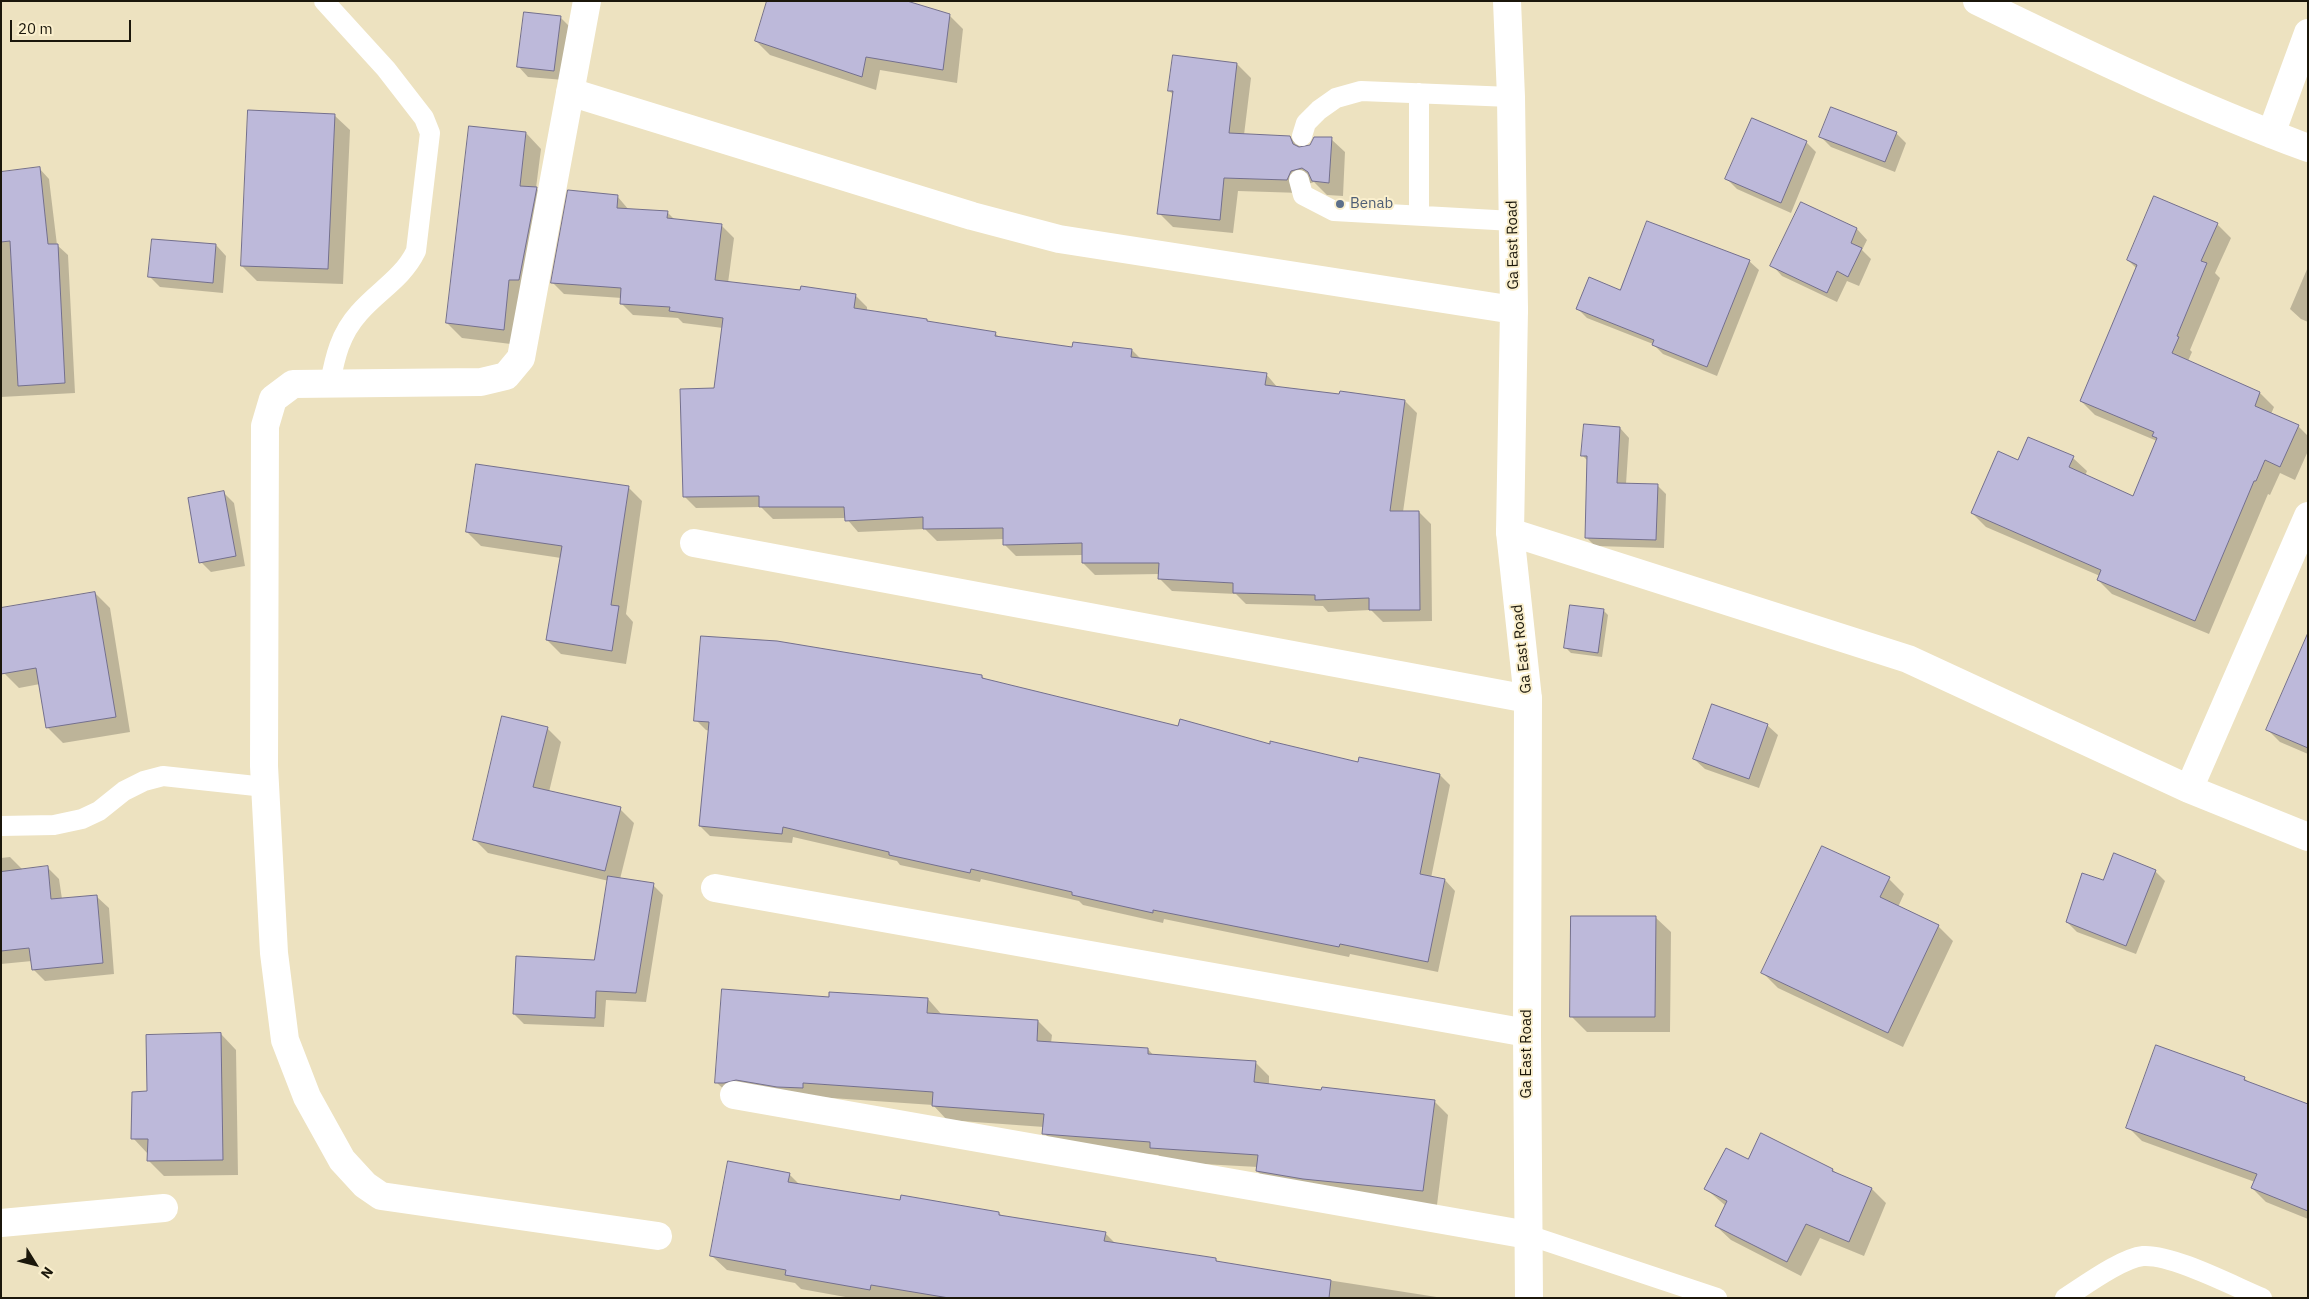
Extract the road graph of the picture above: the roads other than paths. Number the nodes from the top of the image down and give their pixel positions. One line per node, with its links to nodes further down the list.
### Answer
1 (324, 1): 16 (lane)
2 (587, 1): 6 (street)
3 (1507, 1): 8 (street, Ga East Road)
4 (1977, 1): 9 (street)
5 (2308, 33): 9 (street)
6 (570, 92): 15 (street); 16 (street)
7 (1419, 93): 8 (lane); 10 (lane); 13 (lane)
8 (1511, 97): 14 (street, Ga East Road)
9 (2270, 134): 11 (street)
10 (1302, 136)
11 (2308, 148)
12 (1299, 180): 13 (lane)
13 (1419, 215): 14 (lane)
14 (1513, 221): 15 (street, Ga East Road)
15 (1514, 310): 18 (street, Ga East Road)
16 (330, 383): 21 (street)
17 (2308, 516): 22 (street)
18 (1510, 532): 20 (street, Ga East Road); 22 (street)
19 (694, 543): 20 (street)
20 (1528, 699): 26 (street, Ga East Road)
21 (266, 787): 23 (lane); 31 (street)
22 (2189, 789): 24 (street)
23 (1, 826)
24 (2308, 837)
25 (715, 888): 26 (street)
26 (1526, 1033): 30 (street, Ga East Road)
27 (734, 1096): 30 (street)
28 (164, 1208): 29 (street)
29 (1, 1223)
30 (1528, 1235): 32 (street, Ga East Road); 33 (lane)
31 (658, 1236)
32 (1529, 1298)
33 (1717, 1298)
34 (2065, 1298): 35 (lane)
35 (2262, 1298)

